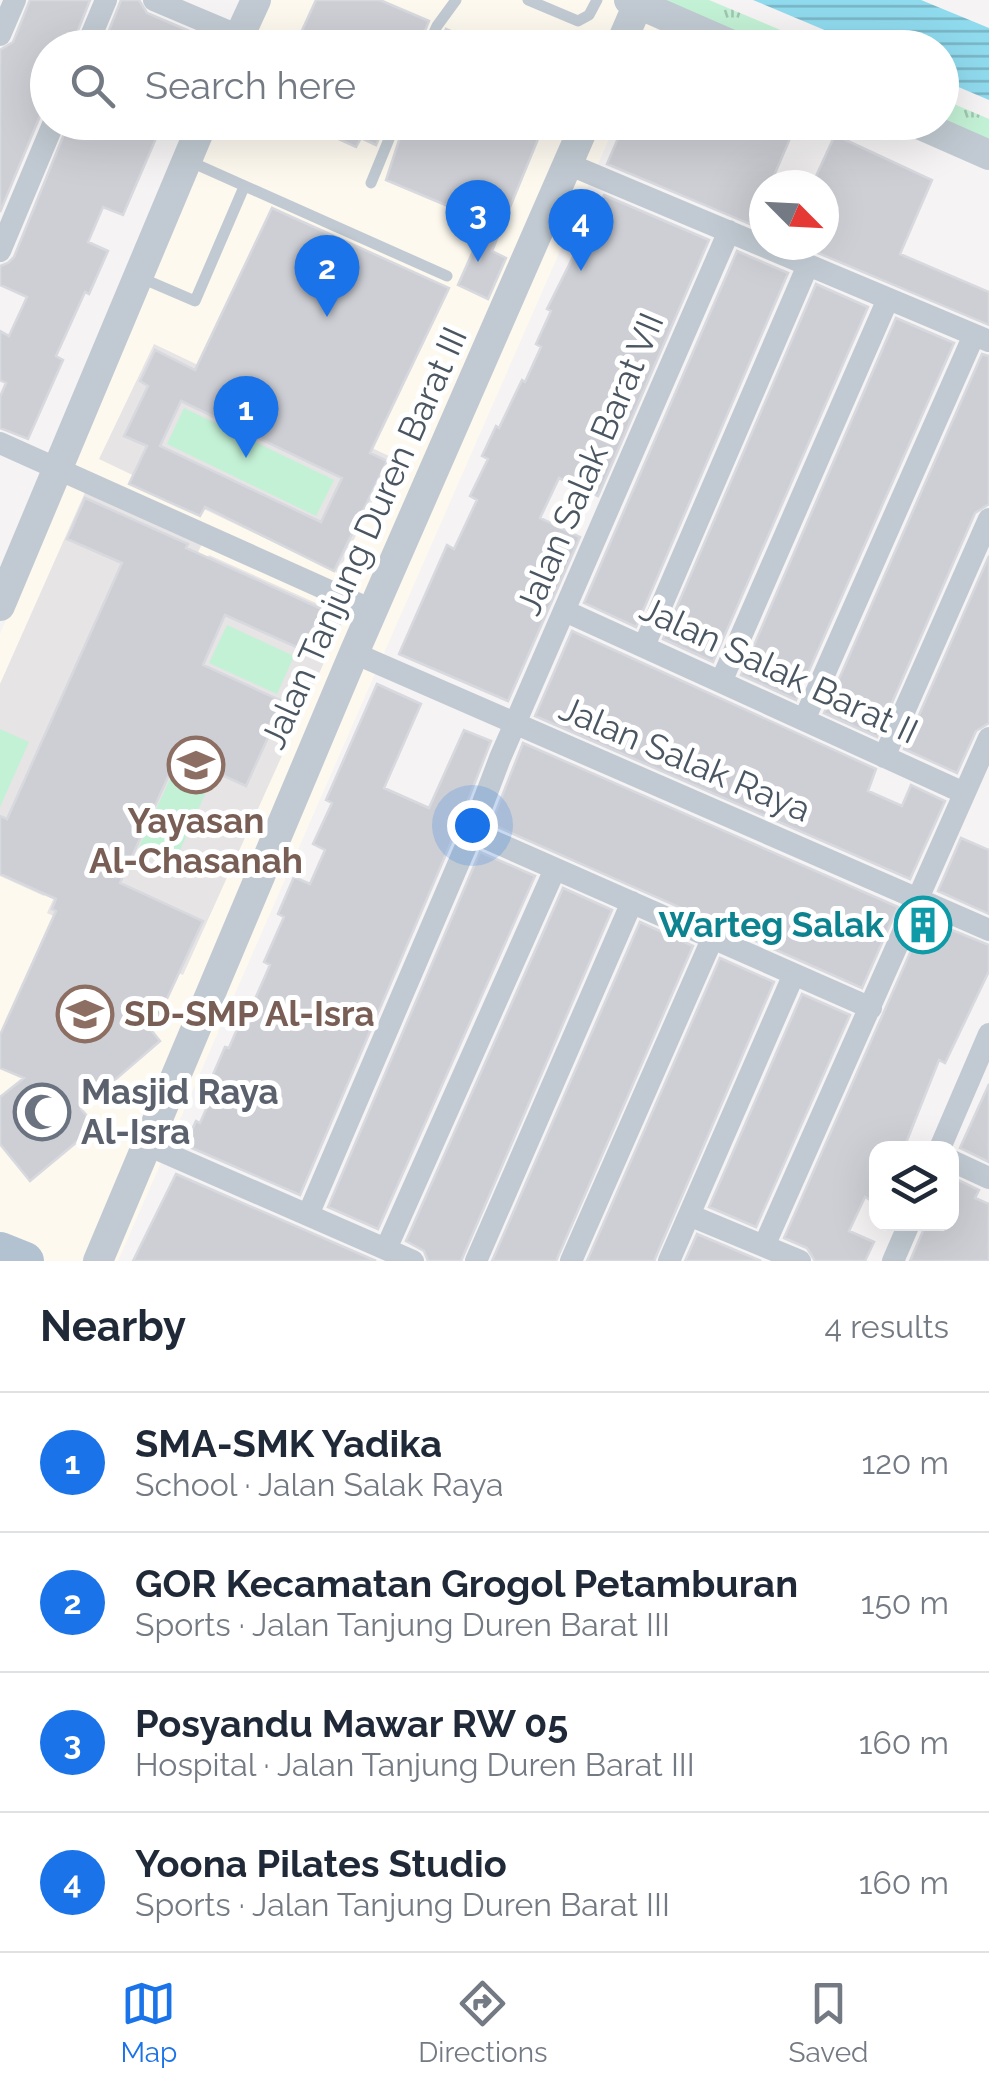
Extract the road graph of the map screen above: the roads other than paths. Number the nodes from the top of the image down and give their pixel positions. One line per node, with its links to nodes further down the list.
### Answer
1 (15, 0): 15 (street)
2 (106, 0): 9 (street)
3 (154, 0): 10 (street)
4 (256, 0): 11 (street)
5 (456, 0): 12 (lane)
6 (528, 0): 7 (lane)
7 (597, 0)
8 (634, 2): 13 (street); 14 (street)
9 (94, 30)
10 (213, 30)
11 (242, 30)
12 (435, 30)
13 (625, 30)
14 (699, 30)
15 (0, 35)
16 (46, 140): 27 (street)
17 (195, 140): 22 (street)
18 (389, 140): 24 (lane)
19 (578, 140): 23 (street, Jalan Tanjung Duren Barat III)
20 (955, 140): 21 (street)
21 (989, 155)
22 (187, 160): 25 (lane); 30 (street)
23 (568, 164): 26 (street); 38 (street, Jalan Tanjung Duren Barat III)
24 (371, 183)
25 (244, 187): 29 (lane); 30 (lane)
26 (729, 232): 28 (street); 39 (street, Jalan Salak Barat VII)
27 (0, 251)
28 (808, 265): 31 (street); 40 (street)
29 (447, 276)
30 (138, 277): 34 (street)
31 (888, 298): 32 (street); 42 (street)
32 (982, 338): 43 (street)
33 (0, 443): 34 (street)
34 (58, 467): 36 (street); 38 (street)
35 (989, 519): 46 (street)
36 (6, 573): 37 (street)
37 (0, 606)
38 (372, 610): 41 (street, Jalan Tanjung Duren Barat III)
39 (566, 611): 40 (street, Jalan Salak Barat II); 44 (street, Jalan Salak Barat VII)
40 (644, 646): 42 (street, Jalan Salak Barat II)
41 (354, 653): 44 (street, Jalan Salak Raya); 58 (street, Jalan Tanjung Duren Barat III)
42 (721, 682): 43 (street, Jalan Salak Barat II)
43 (804, 720): 46 (street, Jalan Salak Barat II)
44 (516, 723): 48 (street, Jalan Salak Barat VII); 50 (street, Jalan Salak Raya)
45 (989, 738): 47 (street)
46 (884, 757): 47 (street, Jalan Salak Barat II)
47 (964, 793): 50 (street)
48 (472, 832): 49 (street); 61 (street, Jalan Salak Barat VII)
49 (555, 869): 51 (street); 65 (street)
50 (918, 898): 52 (street, Jalan Salak Raya); 55 (street)
51 (632, 902): 53 (street); 70 (street)
52 (989, 930)
53 (713, 937): 54 (street); 71 (street)
54 (794, 974): 55 (street); 62 (street)
55 (871, 1008): 64 (street)
56 (987, 1044): 57 (street)
57 (943, 1141)
58 (145, 1144): 61 (street); 68 (street, Jalan Tanjung Duren Barat III)
59 (959, 1164): 60 (street)
60 (989, 1178)
61 (308, 1215): 65 (street)
62 (689, 1216): 64 (street); 72 (street)
63 (905, 1231): 74 (street)
64 (764, 1246): 73 (street)
65 (386, 1249): 69 (street)
66 (0, 1251): 67 (main road)
67 (25, 1261)
68 (98, 1261)
69 (413, 1261)
70 (476, 1261)
71 (571, 1261)
72 (669, 1261)
73 (800, 1261)
74 (893, 1261)

